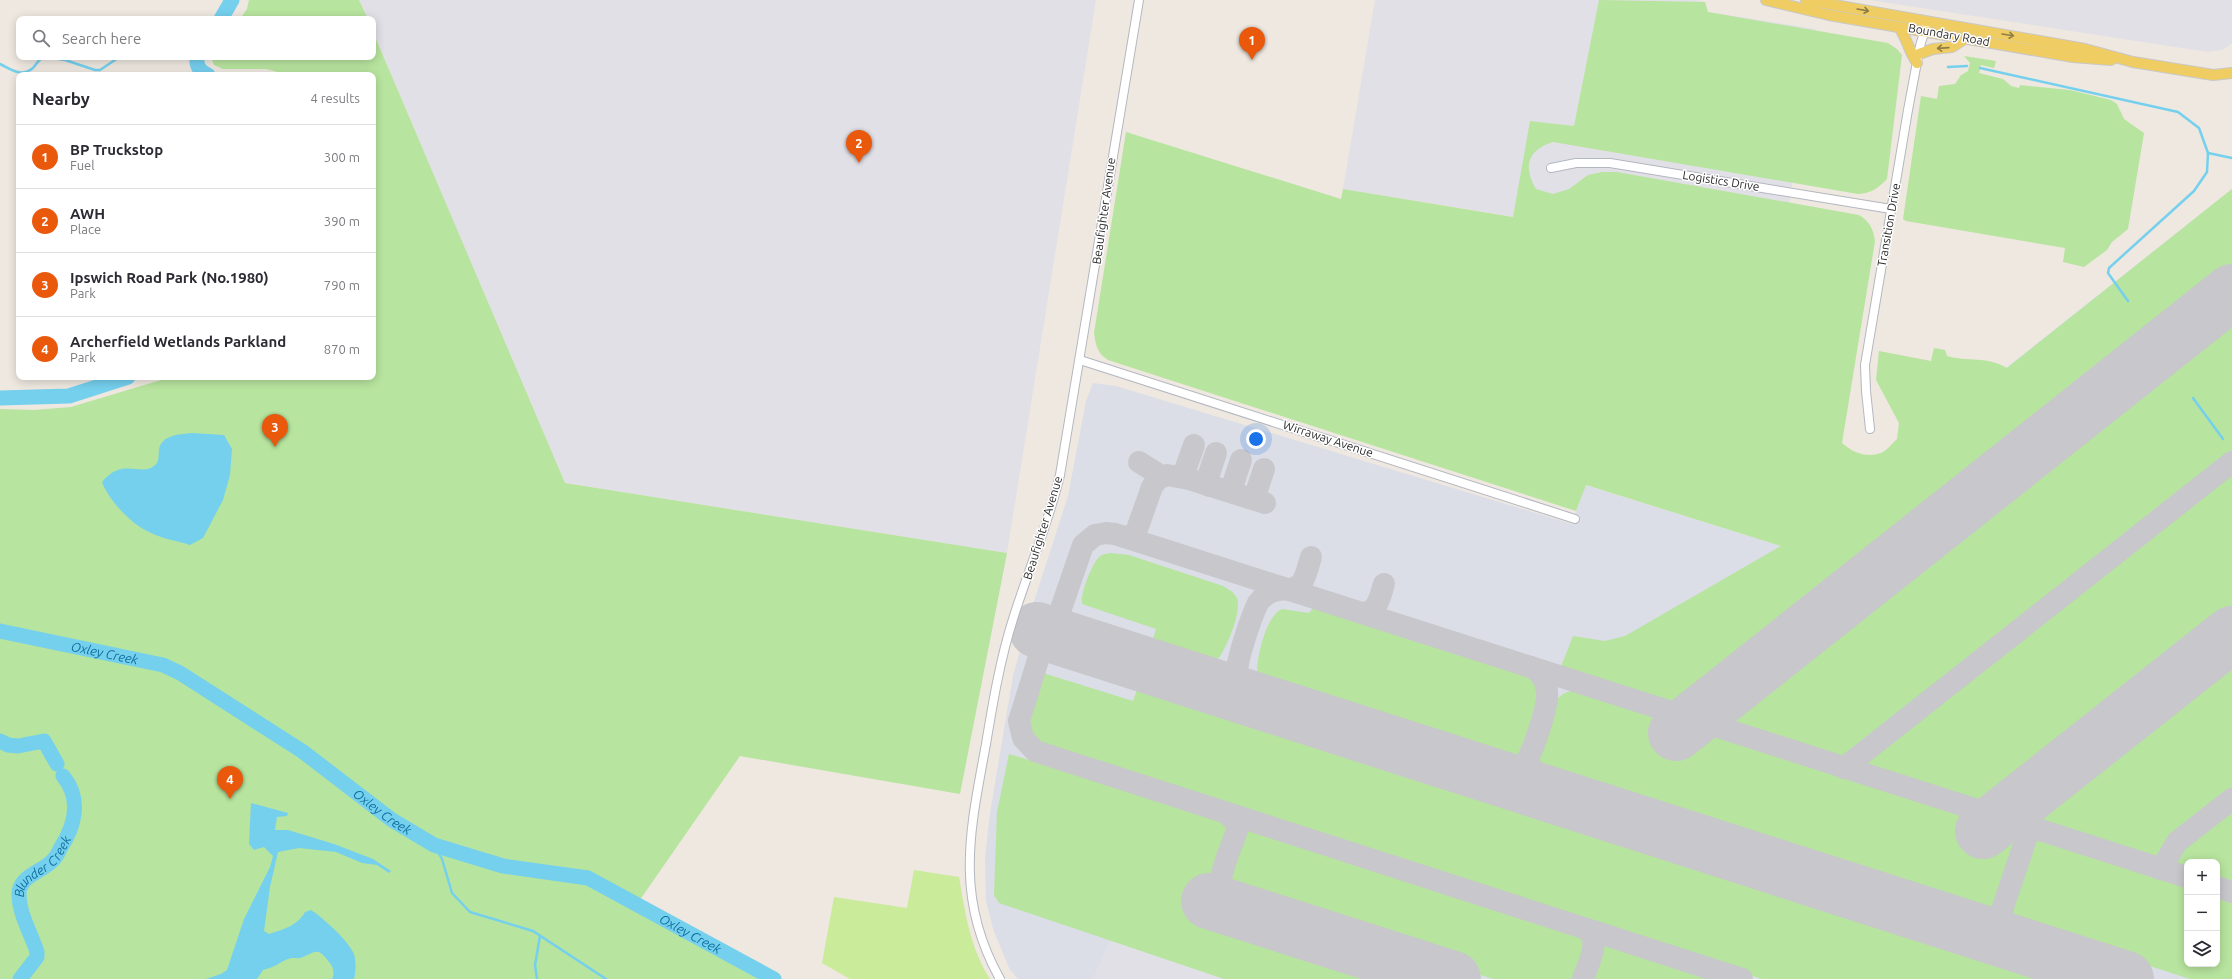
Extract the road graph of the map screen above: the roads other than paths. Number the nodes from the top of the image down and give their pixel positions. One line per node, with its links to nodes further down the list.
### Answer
1 (1139, 0): 12 (street, Beaufighter Avenue)
2 (1766, 0): 5 (main road, Boundary Road)
3 (1806, 0): 4 (main road, Boundary Road, one-way to 4)
4 (1926, 26): 5 (main road, Boundary Road); 6 (main road, Boundary Road); 7 (street, Transition Drive); 8 (main road, Boundary Road, one-way to 8)
5 (1899, 27): 7 (main road)
6 (1966, 38): 7 (main road, one-way to 7); 8 (main road, Boundary Road)
7 (1918, 59): 11 (street, Transition Drive)
8 (2133, 62): 9 (main road, Boundary Road)
9 (2232, 73)
10 (1551, 168): 11 (street, Logistics Drive)
11 (1891, 209): 13 (street, Transition Drive)
12 (1080, 360): 14 (street, Wirraway Avenue); 15 (street, Beaufighter Avenue)
13 (1870, 429)
14 (1575, 519)
15 (1000, 979)

